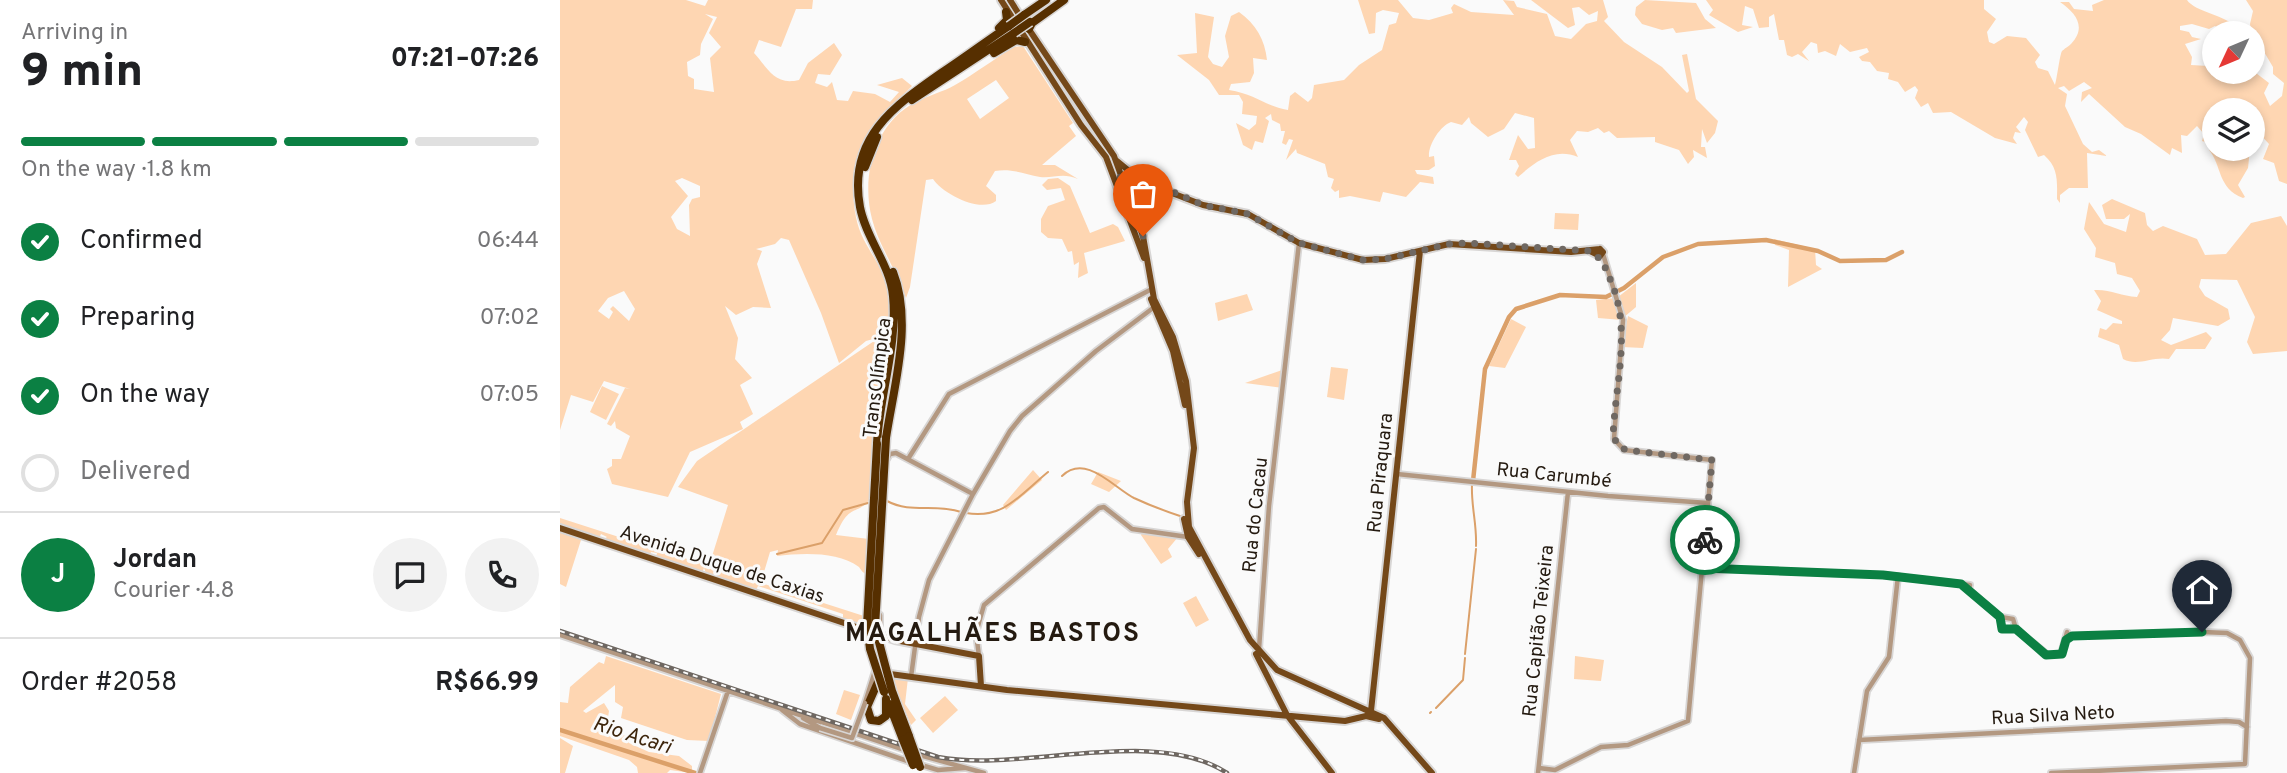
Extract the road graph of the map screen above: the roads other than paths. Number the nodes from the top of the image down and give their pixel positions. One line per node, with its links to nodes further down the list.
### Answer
1 (1000, 0): 5 (main road)
2 (1010, 0): 5 (main road)
3 (1046, 0): 6 (highway, TransOlímpica)
4 (1063, 0): 6 (highway, TransOlímpica)
5 (1010, 11): 6 (main road); 6 (main road); 8 (highway)
6 (1028, 28): 7 (highway, TransOlímpica, bridge); 9 (highway); 10 (main road); 10 (main road)
7 (1011, 30): 8 (highway, TransOlímpica); 9 (highway, TransOlímpica)
8 (964, 57): 9 (highway, TransOlímpica)
9 (954, 68): 20 (highway, TransOlímpica); 49 (highway, TransOlímpica, bridge)
10 (1111, 159): 11 (main road); 12 (main road)
11 (1121, 171): 12 (main road); 14 (main road)
12 (1128, 206): 13 (main road)
13 (1139, 233): 17 (main road); 19 (main road)
14 (1299, 243): 15 (main road); 37 (street, Rua do Cacau)
15 (1420, 251): 16 (main road); 24 (main road, Rua Piraquara)
16 (1600, 254): 27 (street)
17 (1150, 290): 18 (main road); 23 (street)
18 (1153, 308): 19 (main road); 21 (main road); 26 (street)
19 (1168, 326): 21 (main road)
20 (893, 394): 22 (highway); 49 (highway, TransOlímpica, bridge)
21 (1186, 397): 28 (main road); 30 (main road)
22 (892, 452): 23 (street); 36 (street)
23 (908, 459): 26 (street)
24 (1397, 474): 25 (street, Rua Carumbé); 50 (main road, Rua Piraquara)
25 (1568, 492): 27 (street, Rua Carumbé); 70 (street, Rua Capitão Teixeira)
26 (973, 494): 38 (street)
27 (1708, 503): 31 (street)
28 (1189, 527): 30 (main road); 37 (main road)
29 (560, 528): 36 (main road, Avenida Duque de Caxias)
30 (1188, 537): 39 (street); 41 (main road)
31 (1702, 568): 32 (street); 70 (street)
32 (1898, 576): 33 (street); 62 (street)
33 (2003, 618): 34 (street); 34 (street)
34 (2016, 629): 55 (street)
35 (560, 635): 48 (street)
36 (879, 637): 38 (main road, Avenida Duque de Caxias); 40 (main road)
37 (1256, 645): 41 (main road)
38 (914, 646): 39 (main road, Avenida Duque de Caxias); 45 (street)
39 (979, 656): 47 (main road)
40 (877, 663): 43 (main road); 46 (street)
41 (1267, 665): 42 (main road); 44 (main road)
42 (1277, 670): 44 (main road); 51 (main road)
43 (885, 673): 45 (main road); 46 (street); 49 (highway)
44 (1269, 676): 56 (main road)
45 (911, 677): 47 (main road)
46 (871, 683): 59 (street, bridge)
47 (981, 686): 56 (main road)
48 (728, 691): 52 (street); 72 (street)
49 (887, 694): 61 (highway, TransOlímpica); 61 (highway, TransOlímpica)
50 (1371, 699): 51 (main road); 53 (main road, Rua Piraquara)
51 (1360, 707): 53 (main road)
52 (779, 708): 54 (street); 58 (street)
53 (1373, 713): 56 (main road); 76 (main road)
54 (799, 715): 58 (street); 59 (street); 63 (street)
55 (2248, 717): 57 (street); 60 (street)
56 (1290, 718): 75 (main road)
57 (2239, 722): 60 (street); 62 (street, Rua Silva Neto)
58 (798, 723): 59 (street); 64 (street)
59 (813, 725)
60 (2247, 727): 71 (street)
61 (906, 738): 67 (highway, TransOlímpica, bridge)
62 (1858, 740): 77 (street)
63 (890, 745): 64 (street); 65 (street)
64 (887, 753): 68 (street)
65 (946, 763): 66 (street); 69 (street)
66 (971, 768): 69 (street); 74 (street)
67 (917, 769)
68 (938, 770): 69 (street); 73 (street)
69 (958, 771)
70 (1539, 771)
71 (2163, 771): 78 (street)
72 (701, 772)
73 (950, 773)
74 (984, 773)
75 (1332, 773)
76 (1432, 773)
77 (1854, 773)
78 (2051, 773)

